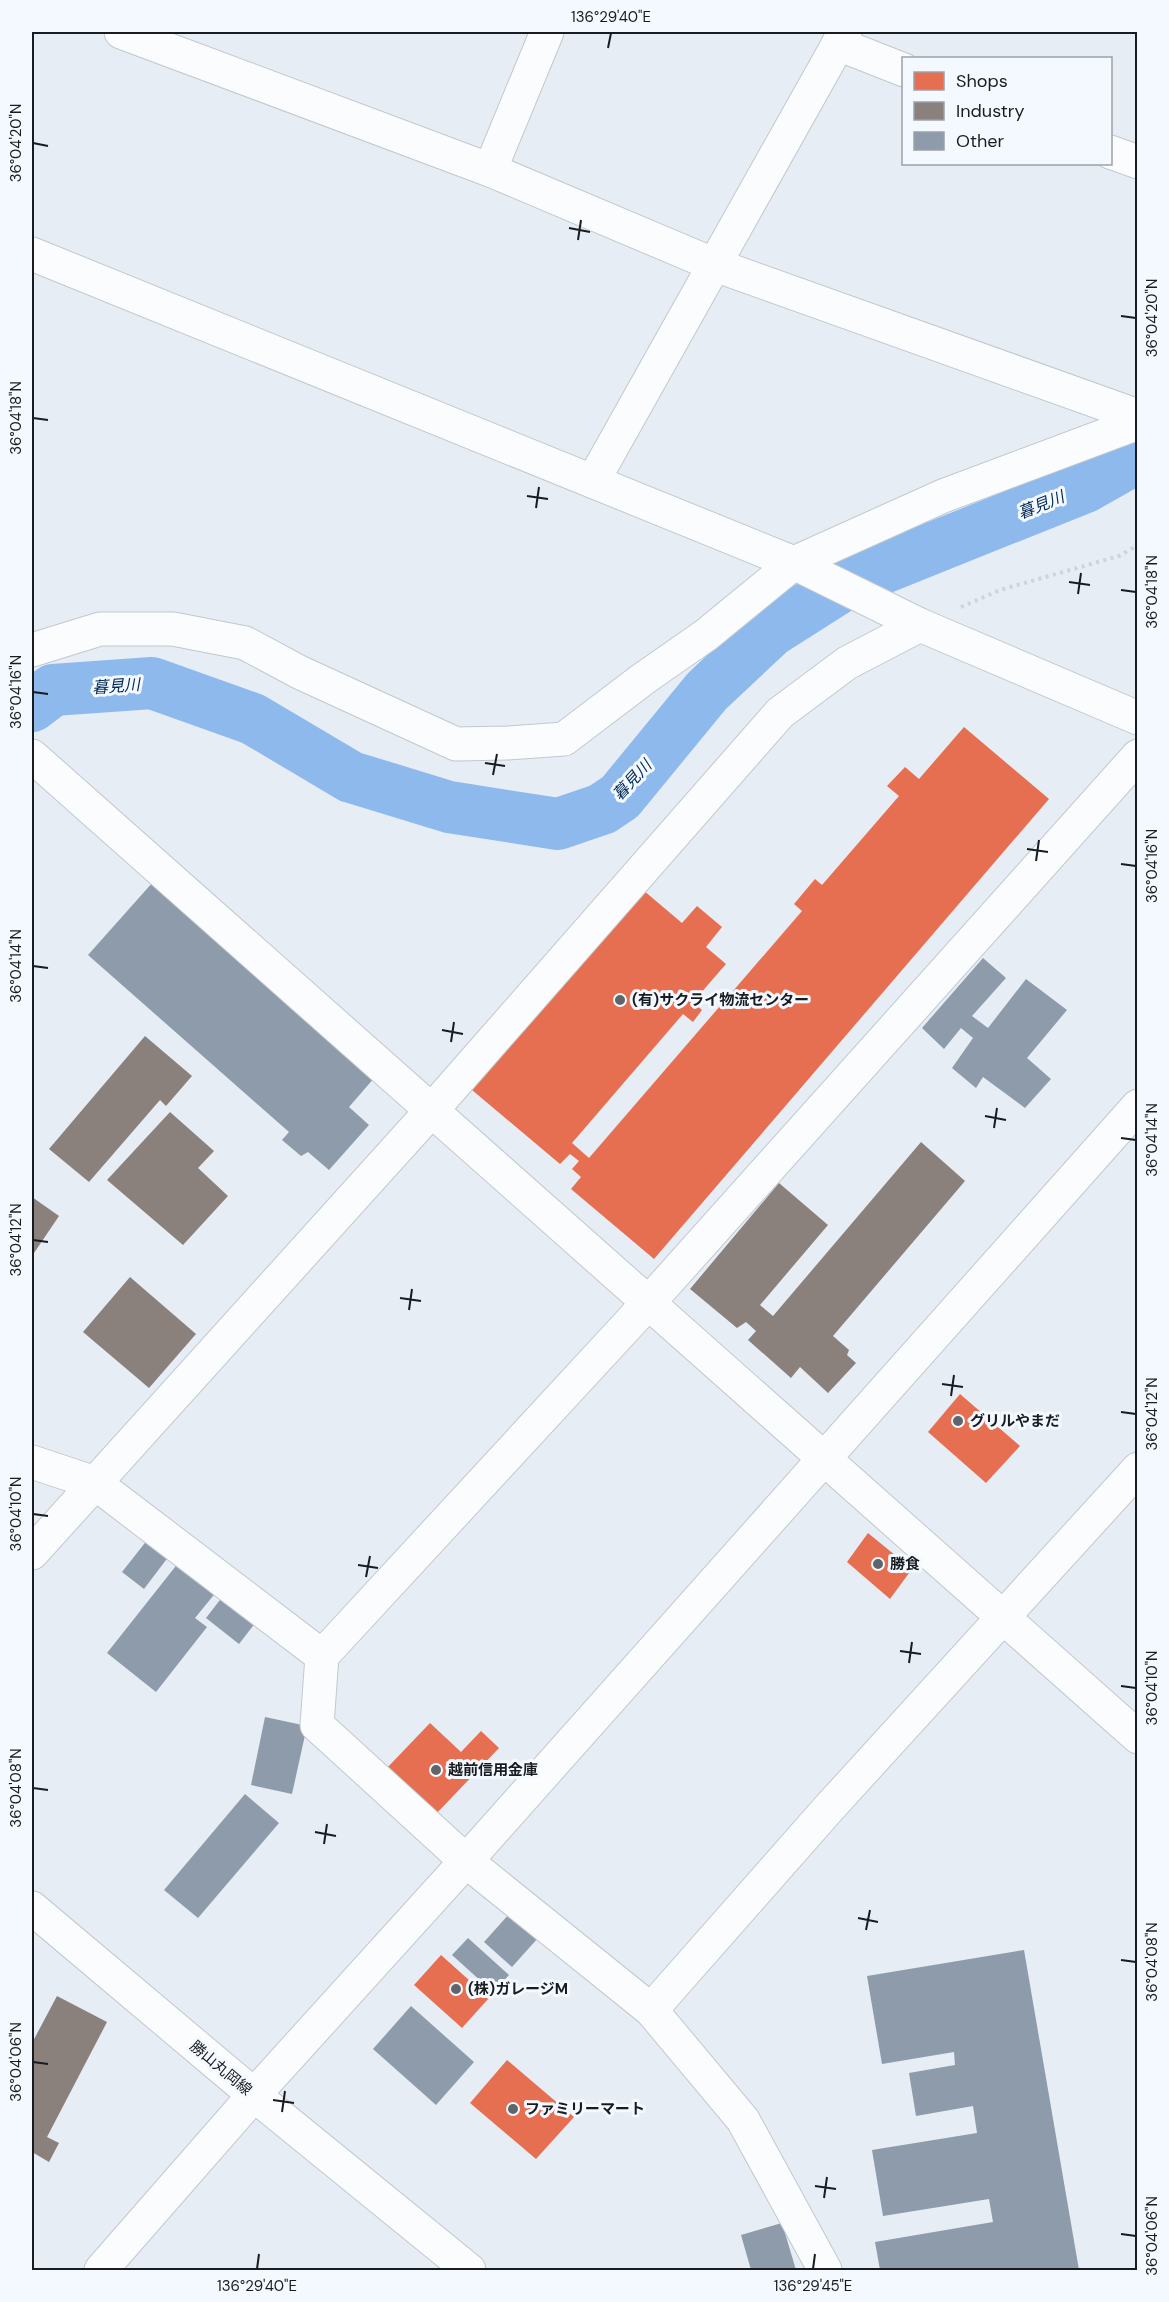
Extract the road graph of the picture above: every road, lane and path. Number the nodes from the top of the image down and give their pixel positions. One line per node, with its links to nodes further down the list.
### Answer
1 (121, 32): 7 (street)
2 (547, 32): 7 (street)
3 (842, 38): 4 (street); 9 (street)
4 (902, 69)
5 (1112, 153): 6 (street)
6 (1137, 162)
7 (490, 170): 9 (street)
8 (32, 254): 12 (street)
9 (715, 265): 10 (street); 12 (street)
10 (1137, 416)
11 (1137, 423): 14 (street)
12 (593, 481): 14 (street)
13 (1137, 545): 15 (path)
14 (794, 563): 15 (street); 16 (street)
15 (913, 622): 17 (street); 21 (street)
16 (32, 650)
17 (1137, 718)
18 (1137, 756): 22 (street)
19 (35, 759): 21 (street)
20 (1137, 1106): 23 (street)
21 (432, 1110): 22 (street); 26 (street)
22 (649, 1302): 23 (street); 29 (street)
23 (824, 1458): 28 (street); 31 (street)
24 (32, 1462): 26 (street)
25 (1137, 1469): 28 (street)
26 (95, 1483): 27 (street); 29 (street)
27 (32, 1553)
28 (1003, 1617): 30 (street); 33 (street)
29 (322, 1656): 31 (street)
30 (1137, 1737)
31 (466, 1861): 33 (street); 34 (street)
32 (32, 1908): 34 (street, 勝山丸岡線)
33 (651, 2010): 37 (street)
34 (254, 2096): 35 (street); 36 (street, 勝山丸岡線)
35 (101, 2271)
36 (469, 2271)
37 (825, 2271)

